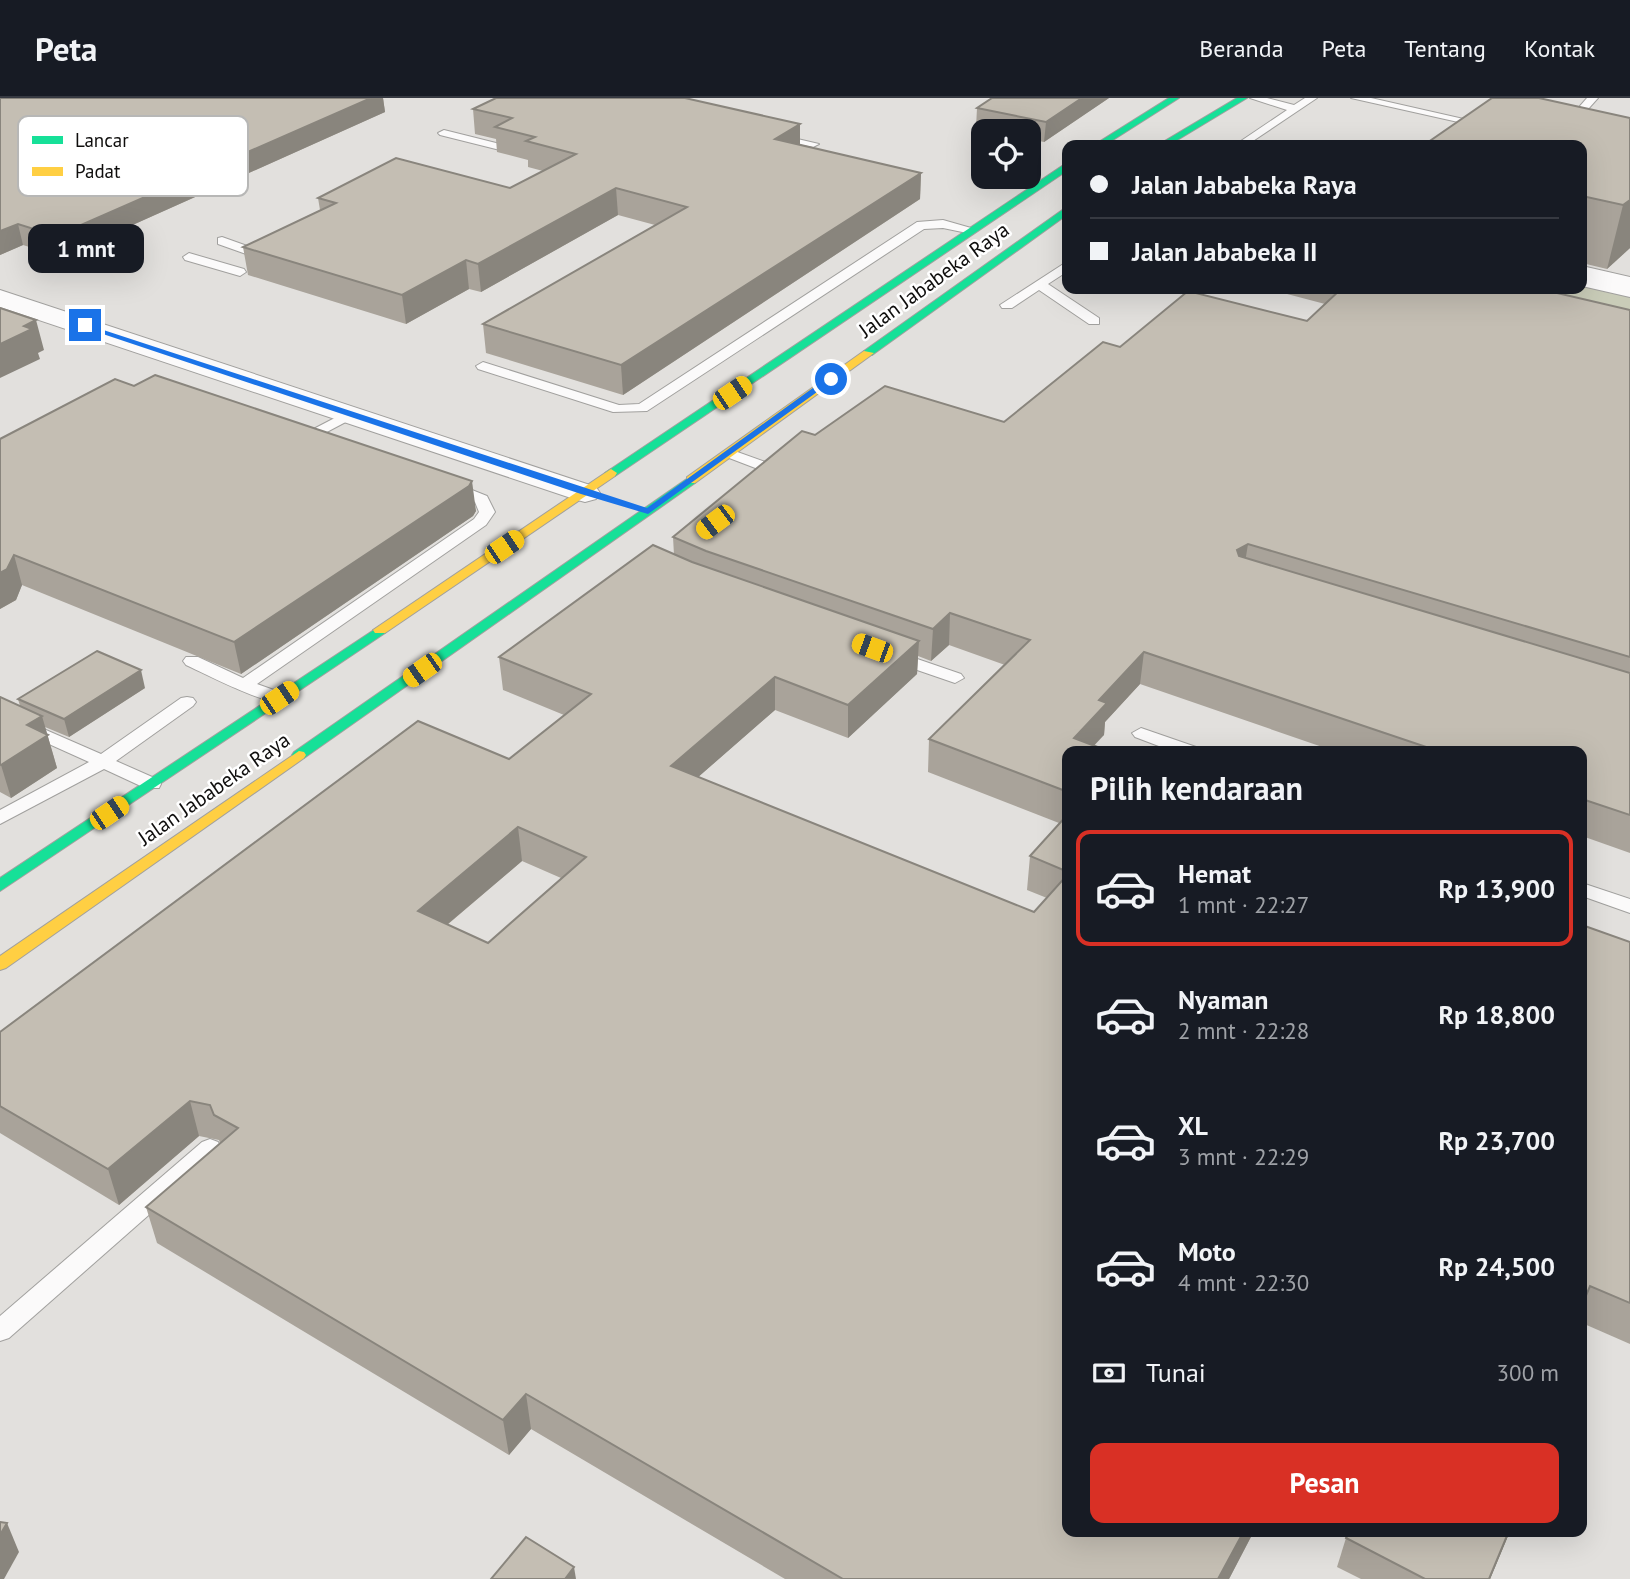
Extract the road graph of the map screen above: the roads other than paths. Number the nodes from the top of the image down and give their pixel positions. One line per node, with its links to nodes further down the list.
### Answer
1 (1175, 98): 10 (main road)
2 (1243, 98): 11 (main road)
3 (1255, 98): 6 (lane)
4 (1312, 98): 6 (lane)
5 (1356, 98): 7 (lane)
6 (1296, 109): 12 (lane)
7 (1498, 128)
8 (444, 133): 14 (lane)
9 (760, 133): 13 (lane)
10 (1107, 140)
11 (1172, 140)
12 (1248, 140)
13 (813, 144)
14 (500, 147)
15 (1062, 169): 17 (main road, Jalan Jababeka Raya)
16 (1062, 213): 34 (main road, Jalan Jababeka Raya)
17 (972, 230): 31 (lane); 36 (main road, Jalan Jababeka Raya)
18 (222, 241): 19 (lane)
19 (272, 243)
20 (189, 257): 23 (lane)
21 (1062, 269): 26 (lane)
22 (1587, 271): 25 (lane)
23 (240, 272)
24 (1587, 279): 27 (street)
25 (1630, 281)
26 (1039, 284): 29 (lane); 30 (lane)
27 (1630, 289)
28 (0, 298): 32 (street)
29 (1007, 305)
30 (1094, 321)
31 (483, 366)
32 (352, 413): 33 (lane); 36 (street)
33 (337, 444)
34 (729, 453): 37 (lane); 39 (main road, Jalan Jababeka Raya)
35 (436, 481): 43 (lane)
36 (591, 494): 44 (main road, Jalan Jababeka Raya)
37 (750, 495)
38 (623, 504): 39 (main road)
39 (648, 511): 55 (main road, Jalan Jababeka Raya)
40 (882, 652): 42 (lane)
41 (192, 661): 43 (lane)
42 (955, 678)
43 (244, 685): 44 (lane)
44 (279, 698): 50 (main road, Jalan Jababeka Raya)
45 (187, 702): 49 (lane)
46 (0, 715): 49 (lane)
47 (1141, 733): 48 (lane)
48 (1176, 746)
49 (101, 763): 50 (lane); 51 (lane)
50 (152, 784): 52 (main road, Jalan Jababeka Raya)
51 (0, 818)
52 (0, 886)
53 (1587, 891): 54 (lane)
54 (1630, 905)
55 (0, 964)
56 (210, 1147): 57 (lane)
57 (0, 1331)

